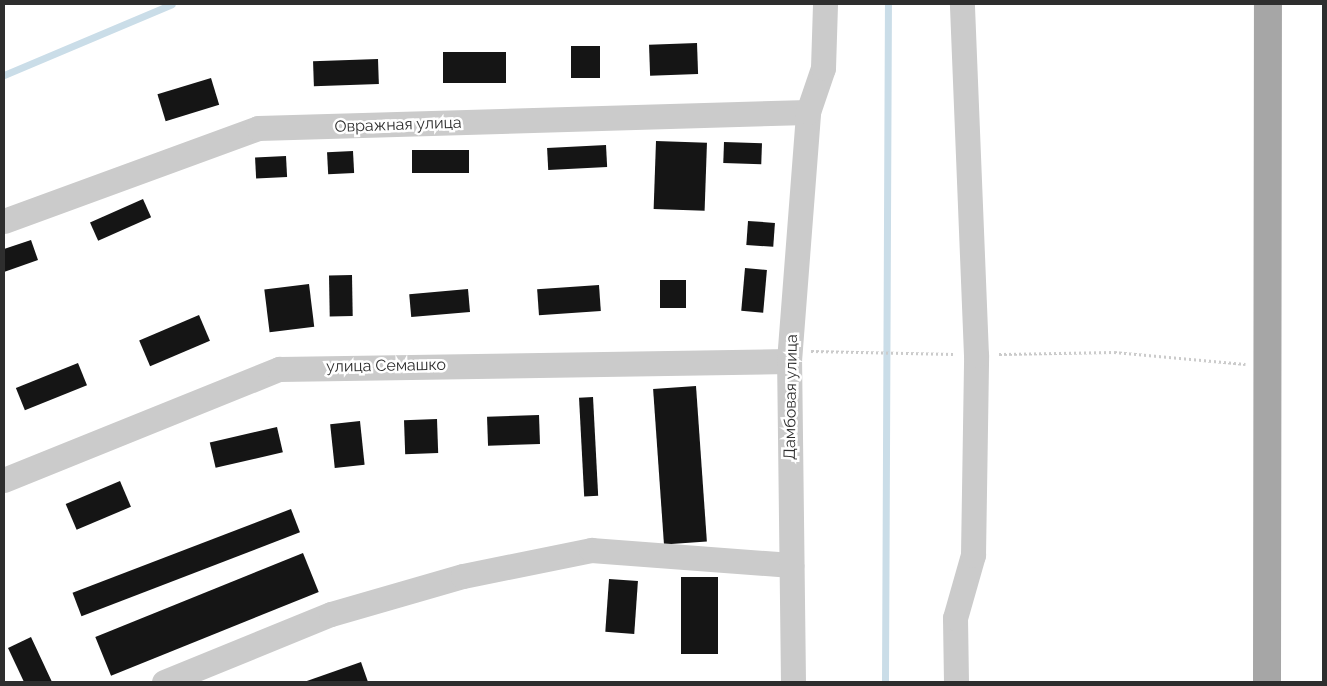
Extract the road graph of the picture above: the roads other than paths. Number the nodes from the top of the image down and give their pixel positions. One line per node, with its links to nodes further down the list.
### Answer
1 (825, 4): 4 (street, Дамбовая улица)
2 (962, 4): 11 (street)
3 (1268, 4): 12 (main road)
4 (808, 112): 5 (street, Овражная улица); 6 (street, Дамбовая улица)
5 (4, 221)
6 (790, 356): 7 (street, улица Семашко); 8 (street, Дамбовая улица)
7 (4, 480)
8 (791, 565): 9 (street); 10 (street, Дамбовая улица)
9 (164, 682)
10 (793, 682)
11 (956, 682)
12 (1267, 682)

